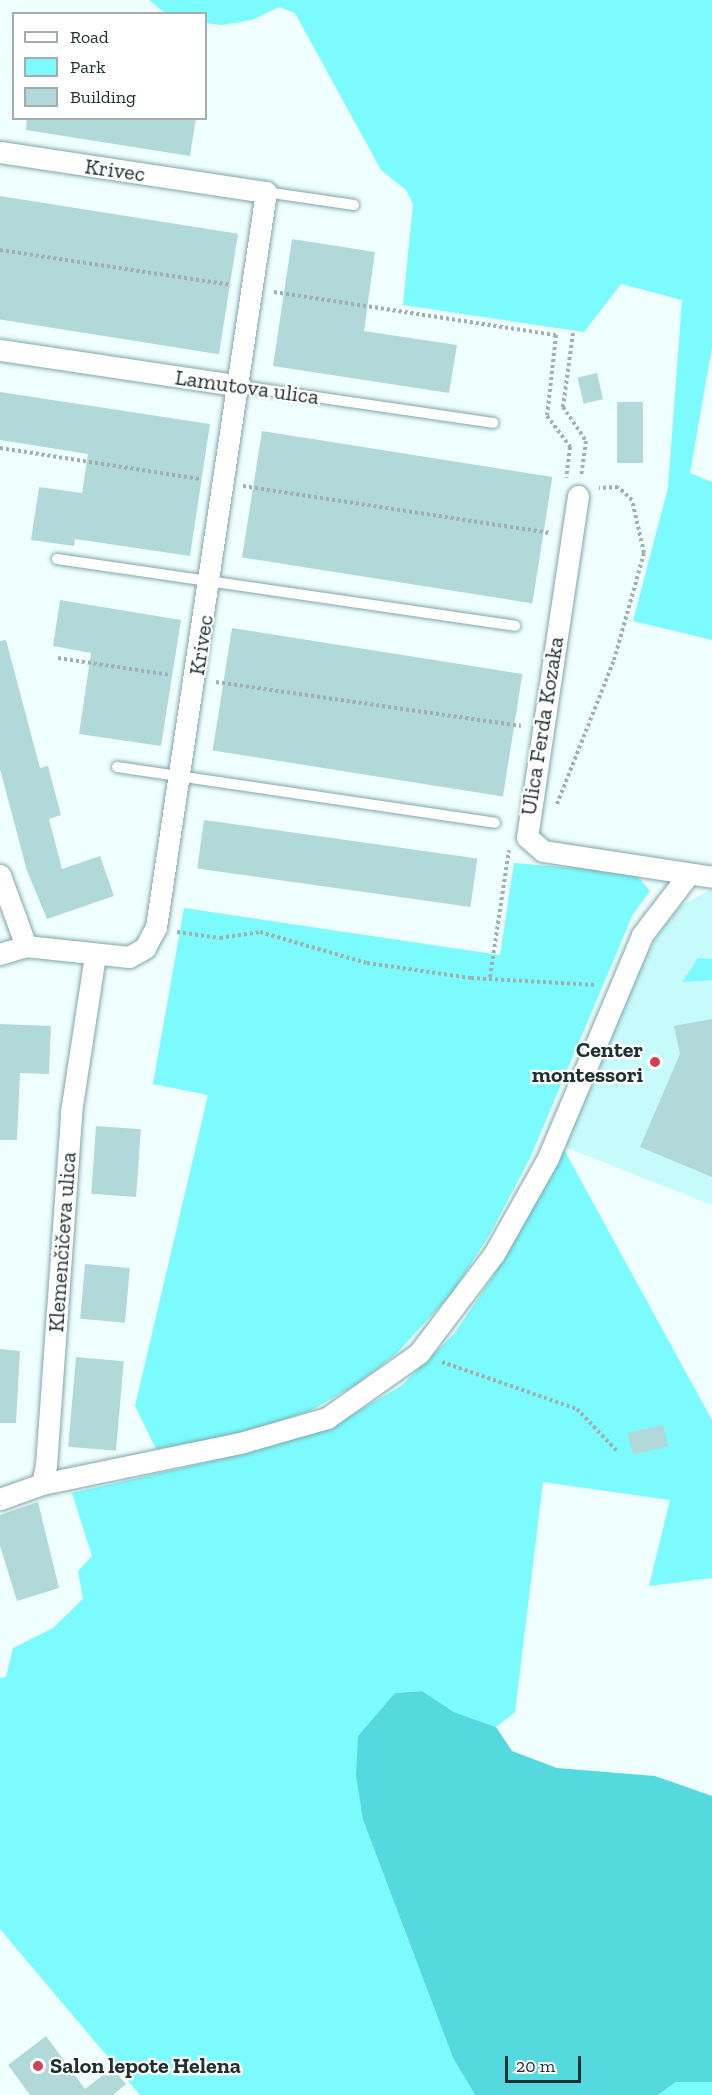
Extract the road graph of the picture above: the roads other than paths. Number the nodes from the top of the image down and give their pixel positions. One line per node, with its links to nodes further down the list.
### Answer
1 (0, 153): 2 (street, Krivec)
2 (266, 192): 3 (lane, Krivec); 5 (street, Krivec)
3 (354, 205)
4 (0, 350): 5 (street, Lamutova ulica)
5 (240, 386): 6 (lane, Lamutova ulica); 9 (street, Krivec)
6 (493, 423)
7 (571, 493): 15 (street, Ulica Ferda Kozaka)
8 (57, 559): 9 (lane)
9 (211, 582): 10 (lane); 12 (street, Krivec)
10 (515, 626)
11 (117, 767): 12 (lane)
12 (181, 777): 13 (lane); 19 (street, Krivec)
13 (495, 823)
14 (0, 875): 17 (street)
15 (688, 875): 16 (street, Ulica Ferda Kozaka); 20 (street)
16 (712, 877)
17 (26, 946): 18 (street, Krivec); 19 (street, Krivec)
18 (0, 954)
19 (95, 956): 20 (street, Klemenčičeva ulica)
20 (42, 1484): 21 (street)
21 (0, 1499)

